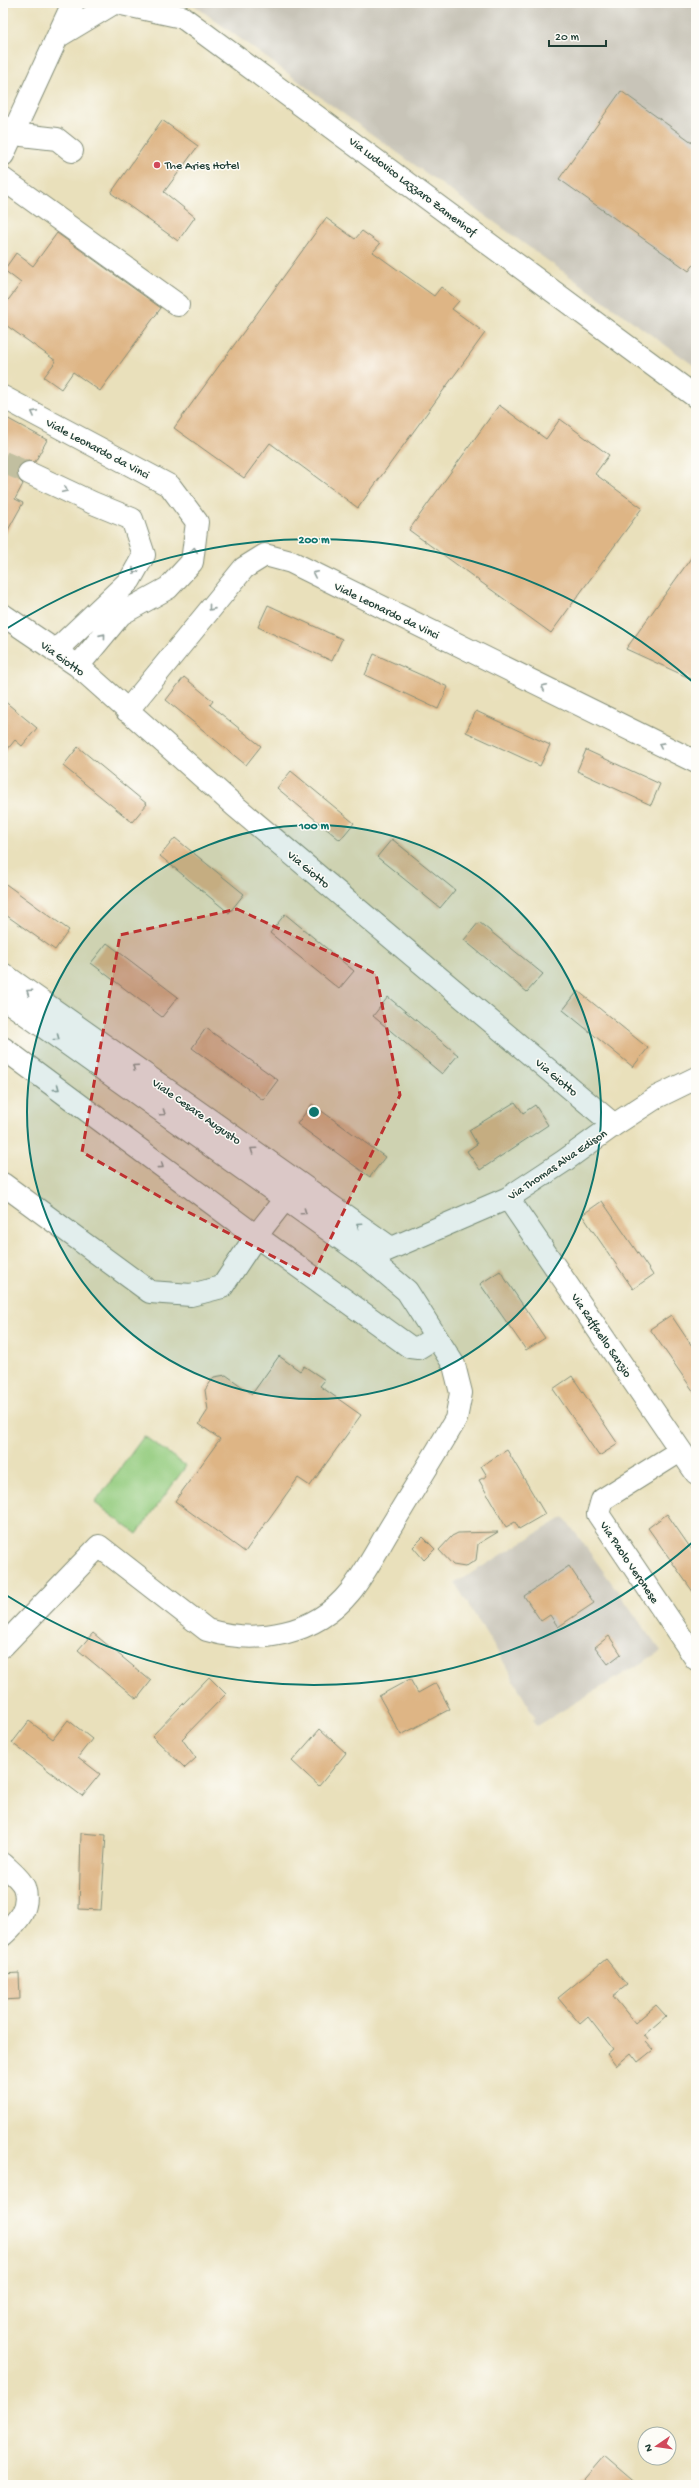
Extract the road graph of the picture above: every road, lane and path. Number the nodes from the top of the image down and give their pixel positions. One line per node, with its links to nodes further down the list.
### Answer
1 (73, 3): 4 (street)
2 (114, 3): 4 (street)
3 (118, 3): 11 (street, Via Ludovico Lazzaro Zamenhof)
4 (58, 36): 5 (street)
5 (14, 130): 6 (street); 7 (street)
6 (72, 151)
7 (3, 154)
8 (3, 179): 9 (street)
9 (178, 305)
10 (3, 397): 15 (street, Viale Leonardo da Vinci, one-way to 10)
11 (696, 397)
12 (29, 474): 14 (street, one-way to 14)
13 (3, 615): 14 (street, Via Giotto)
14 (55, 651): 15 (street, Via Giotto)
15 (78, 666): 16 (street, Via Giotto)
16 (127, 711): 17 (street, Viale Leonardo da Vinci, one-way to 16); 22 (street, Via Giotto)
17 (696, 762)
18 (3, 974): 27 (street, Viale Cesare Augusto, one-way to 18)
19 (3, 998): 25 (street, Viale Cesare Augusto, one-way to 25)
20 (3, 1048): 26 (street, one-way to 26)
21 (696, 1078): 22 (street, Via Thomas Alva Edison)
22 (614, 1125): 24 (street, Via Thomas Alva Edison)
23 (3, 1184): 26 (street)
24 (508, 1198): 27 (street, Via Thomas Alva Edison); 30 (street, Via Raffaello Sanzio)
25 (285, 1199): 26 (street); 28 (street, Viale Cesare Augusto, one-way to 28)
26 (256, 1236): 29 (street)
27 (390, 1248): 28 (street, Via Thomas Alva Edison)
28 (368, 1258): 29 (street, Viale Cesare Augusto)
29 (436, 1337): 32 (street, Viale Cesare Augusto)
30 (680, 1451): 31 (street, Via Raffaello Sanzio); 33 (street, Via Paolo Veronese)
31 (696, 1473)
32 (3, 1646)
33 (696, 1659)
34 (3, 1864): 35 (street)
35 (3, 1935)

